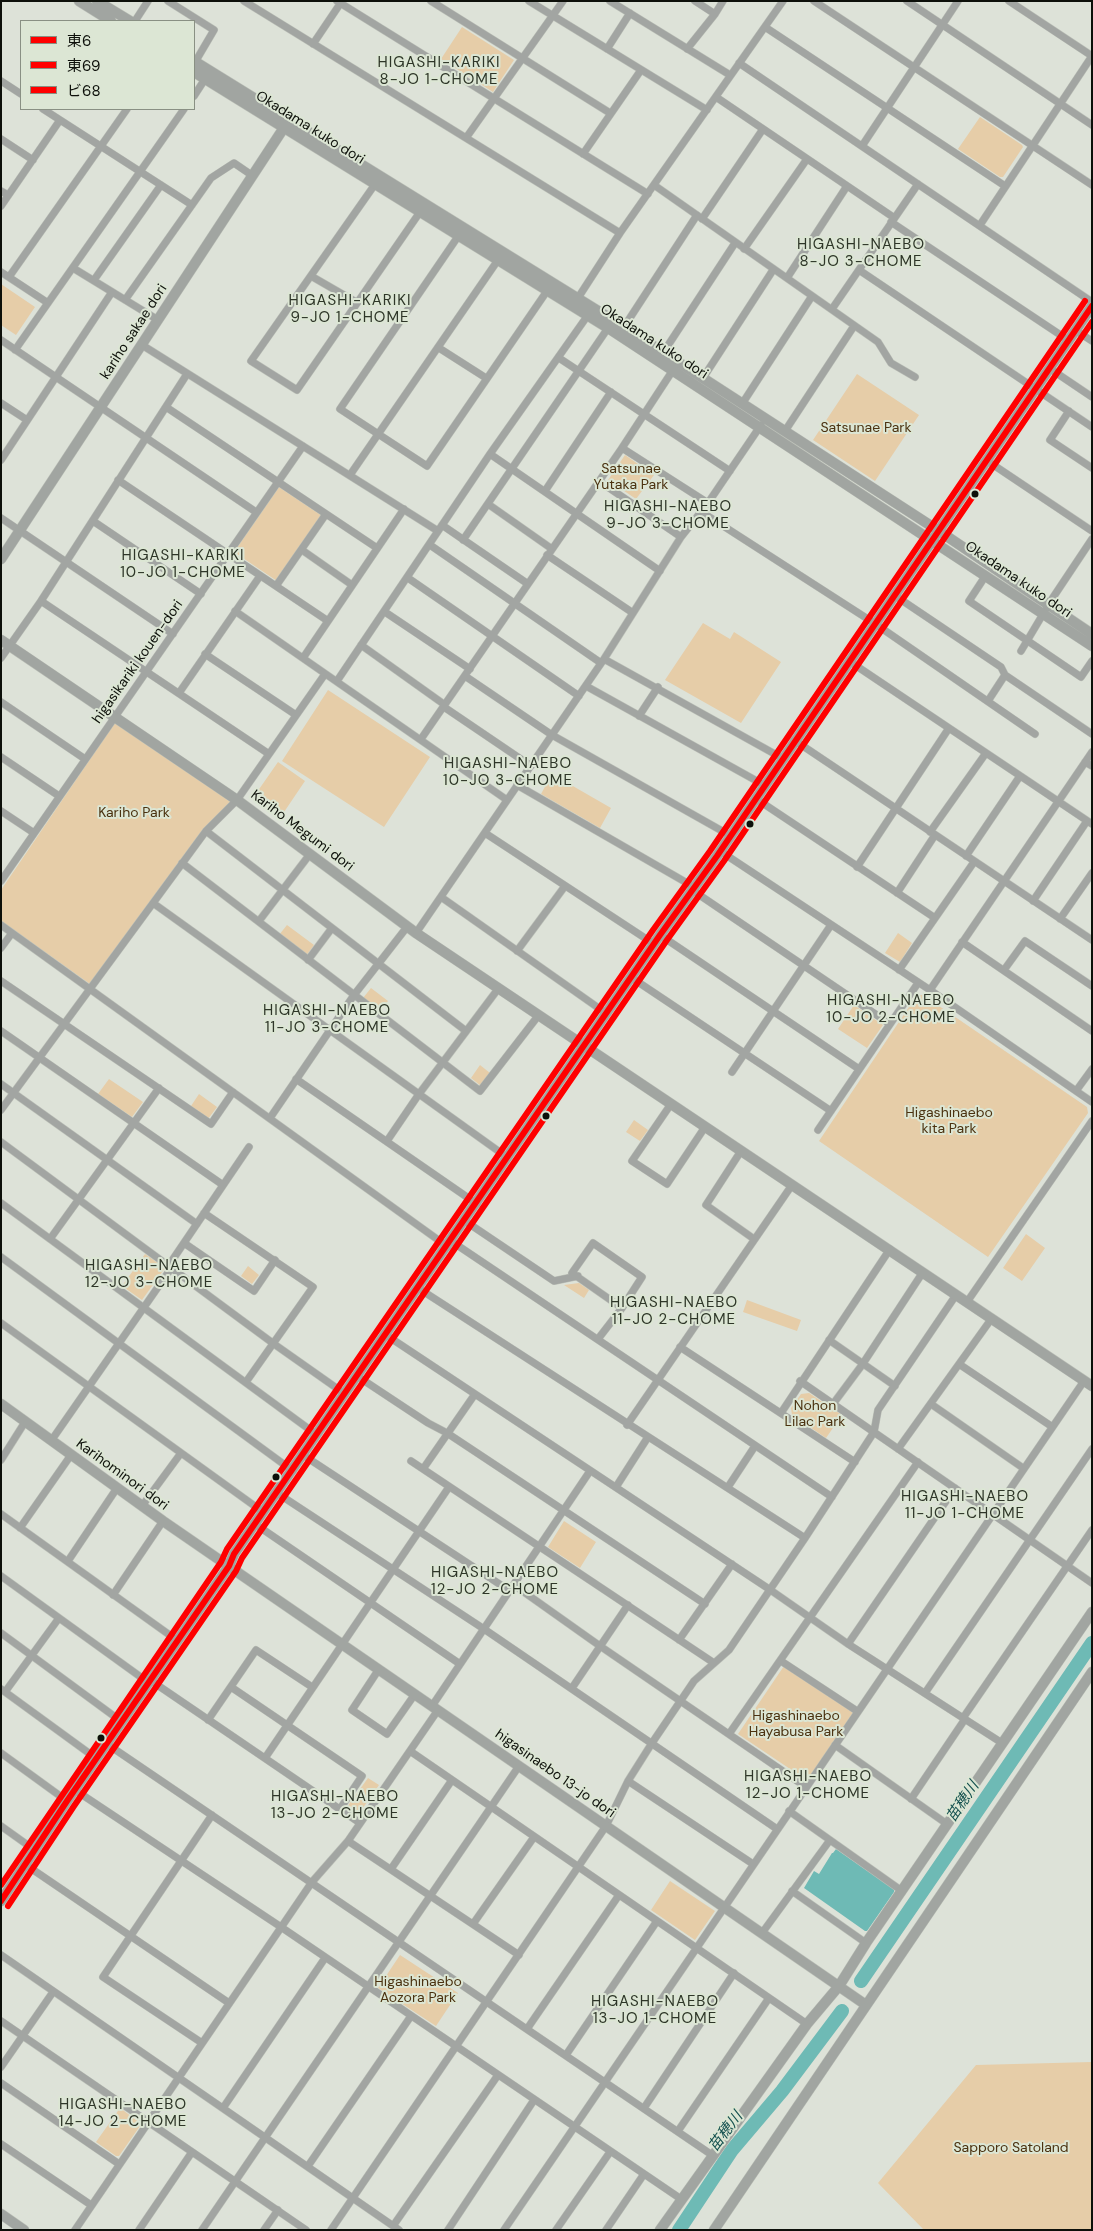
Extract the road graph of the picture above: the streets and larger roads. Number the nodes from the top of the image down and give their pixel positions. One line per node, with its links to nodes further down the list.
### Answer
1 (79, 1): 21 (street)
2 (97, 1): 22 (street)
3 (148, 1): 23 (street)
4 (168, 1): 31 (street)
5 (244, 1): 26 (street)
6 (431, 1): 30 (street)
7 (529, 1): 20 (street)
8 (563, 1): 20 (street)
9 (610, 1): 18 (street)
10 (695, 1): 19 (street)
11 (723, 1): 19 (street)
12 (783, 1): 25 (street)
13 (814, 1): 35 (street)
14 (907, 1): 24 (street)
15 (958, 1): 24 (street)
16 (1009, 1): 29 (street)
17 (340, 2): 26 (street); 43 (street)
18 (630, 13): 27 (street); 28 (street)
19 (715, 14): 28 (street)
20 (553, 16): 27 (street); 30 (street)
21 (109, 20)
22 (128, 20)
23 (136, 20)
24 (942, 24): 35 (street); 44 (street)
25 (765, 27): 32 (street); 45 (street)
26 (313, 44): 56 (street)
27 (607, 49): 36 (street)
28 (687, 49): 37 (street)
29 (1092, 56): 44 (street)
30 (522, 59): 43 (street); 50 (street)
31 (195, 63)
32 (738, 63): 37 (street); 58 (street)
33 (195, 66): 38 (street, Okadama kuko dori)
34 (195, 66): 52 (street, Okadama kuko dori)
35 (914, 67): 45 (street); 57 (street)
36 (641, 70): 49 (street); 50 (street)
37 (730, 75): 42 (street)
38 (205, 79): 41 (street); 52 (street, Okadama kuko dori)
39 (1, 81): 40 (street)
40 (20, 93)
41 (195, 94)
42 (716, 97): 49 (street); 54 (street)
43 (494, 98): 56 (street); 60 (street)
44 (1059, 103): 53 (street); 57 (street)
45 (887, 108): 58 (street); 71 (street)
46 (45, 110): 51 (street)
47 (126, 110): 59 (street)
48 (183, 110): 63 (street)
49 (707, 110): 68 (street)
50 (610, 113): 60 (street)
51 (60, 120): 59 (street); 62 (street)
52 (287, 123): 64 (street, kariho sakae dori); 65 (street, Okadama kuko dori)
53 (1092, 125)
54 (763, 129): 61 (street); 78 (street)
55 (1, 138): 62 (street)
56 (466, 138): 81 (street)
57 (1032, 145): 69 (street); 71 (street)
58 (862, 146): 66 (street)
59 (100, 147): 63 (street); 91 (street)
60 (583, 154): 73 (street)
61 (807, 159): 70 (street); 84 (street)
62 (33, 160): 74 (street)
63 (139, 172): 67 (street); 86 (street)
64 (253, 176): 75 (street); 105 (street, kariho sakae dori)
65 (378, 180): 77 (street, Okadama kuko dori); 90 (street); 99 (street, Okadama kuko dori)
66 (918, 184): 79 (street); 80 (street)
67 (160, 185): 75 (street); 93 (street)
68 (654, 185): 73 (street); 78 (street)
69 (1092, 185)
70 (847, 186): 79 (street); 92 (street)
71 (1006, 186): 80 (street)
72 (1, 191): 74 (street)
73 (648, 194): 81 (street)
74 (8, 196): 76 (street)
75 (192, 205): 97 (street)
76 (1, 206)
77 (420, 212): 82 (street, Okadama kuko dori); 98 (street)
78 (699, 217): 83 (street); 107 (street)
79 (892, 219): 88 (street); 111 (street)
80 (980, 226): 100 (street)
81 (620, 234): 99 (street)
82 (459, 235): 85 (street, Okadama kuko dori); 139 (street)
83 (735, 243): 84 (street); 116 (street)
84 (744, 249): 87 (street)
85 (498, 260): 94 (street, Okadama kuko dori); 114 (street)
86 (73, 268): 93 (street); 101 (street)
87 (773, 270): 92 (street); 124 (street)
88 (859, 270): 103 (street); 126 (street)
89 (1, 272): 91 (street)
90 (311, 276): 98 (street); 98 (street)
91 (9, 277): 101 (street)
92 (787, 278): 96 (street)
93 (94, 280): 95 (street)
94 (546, 291): 99 (street, Okadama kuko dori); 123 (street)
95 (112, 292): 97 (street); 122 (street)
96 (812, 296): 103 (street); 130 (street)
97 (126, 300): 105 (street)
98 (356, 302)
99 (575, 302): 104 (street, Okadama kuko dori); 107 (street, Okadama kuko dori)
100 (1092, 302)
101 (48, 303): 115 (street)
102 (1092, 306): 109 (street)
103 (832, 309): 106 (street)
104 (588, 315): 108 (street, Okadama kuko dori); 117 (street)
105 (158, 320): 113 (street, kariho sakae dori)
106 (854, 326): 125 (street); 138 (street)
107 (624, 327): 116 (street, Okadama kuko dori)
108 (608, 328): 119 (street); 120 (street, Okadama kuko dori)
109 (1075, 330): 111 (street); 112 (street)
110 (1, 340): 115 (street)
111 (1068, 340): 118 (street)
112 (1092, 341)
113 (142, 345): 121 (street); 132 (street, kariho sakae dori)
114 (439, 348): 123 (street); 139 (street)
115 (15, 350): 122 (street)
116 (663, 353): 124 (street, Okadama kuko dori)
117 (558, 358): 119 (street); 143 (street)
118 (1049, 368): 126 (street); 128 (street)
119 (577, 370): 127 (street); 147 (street)
120 (673, 370): 134 (street); 136 (street, Okadama kuko dori)
121 (188, 374): 131 (street); 141 (street)
122 (56, 377): 132 (street); 135 (street)
123 (486, 378): 139 (street)
124 (703, 378): 130 (street, Okadama kuko dori)
125 (915, 378)
126 (1034, 389): 133 (street); 145 (street)
127 (611, 392): 134 (street); 153 (street)
128 (1092, 397)
129 (1, 403): 135 (street)
130 (742, 404): 136 (street, Okadama kuko dori)
131 (166, 407): 140 (street); 151 (street)
132 (101, 408): 140 (street); 164 (street, kariho sakae dori)
133 (1069, 411): 137 (street); 146 (street)
134 (645, 414): 142 (street); 148 (street)
135 (27, 420): 144 (street)
136 (763, 423): 138 (street, Okadama kuko dori); 148 (street); 166 (street, Okadama kuko dori)
137 (1092, 427)
138 (785, 431): 166 (street, Okadama kuko dori)
139 (378, 435): 149 (street)
140 (146, 438): 150 (street); 158 (street)
141 (302, 446): 149 (street); 151 (street, higasikariki kouen-dori)
142 (622, 448): 152 (street); 155 (street)
143 (490, 454): 147 (street); 163 (street)
144 (1, 460)
145 (986, 460): 165 (street); 166 (street)
146 (1092, 468)
147 (511, 469): 153 (street); 154 (street)
148 (730, 471): 155 (street)
149 (350, 475): 156 (street)
150 (118, 480): 162 (street); 174 (street)
151 (278, 481): 158 (street, higasikariki kouen-dori); 160 (street)
152 (599, 481): 159 (street); 167 (street)
153 (545, 491): 159 (street)
154 (488, 504): 169 (street); 173 (street)
155 (708, 504): 157 (street)
156 (404, 509): 163 (street); 171 (street)
157 (700, 511): 167 (street); 193 (street)
158 (256, 512): 174 (street, higasikariki kouen-dori)
159 (576, 513): 173 (street); 177 (street)
160 (326, 514): 171 (street); 172 (street)
161 (1, 518): 164 (street)
162 (93, 522): 176 (street); 184 (street)
163 (440, 528): 169 (street); 170 (street)
164 (20, 531): 175 (street, kariho sakae dori); 176 (street)
165 (1092, 531)
166 (936, 536): 178 (street, Okadama kuko dori); 185 (street); 188 (street, Okadama kuko dori)
167 (681, 537): 177 (street)
168 (1092, 539): 188 (street)
169 (462, 540): 182 (street)
170 (430, 545): 180 (street); 187 (street)
171 (377, 548): 181 (street)
172 (302, 550): 181 (street); 183 (street)
173 (550, 552): 182 (street); 191 (street)
174 (228, 554): 179 (street); 184 (street, higasikariki kouen-dori)
175 (1, 560)
176 (65, 560): 186 (street); 194 (street)
177 (660, 571): 191 (street)
178 (986, 575): 188 (street, Okadama kuko dori); 197 (street)
179 (260, 576): 183 (street); 189 (street)
180 (408, 578): 190 (street); 196 (street)
181 (352, 584): 192 (street)
182 (528, 584): 187 (street)
183 (276, 586): 192 (street)
184 (201, 594): 194 (street, higasikariki kouen-dori)
185 (894, 595): 193 (street); 211 (street)
186 (41, 601): 198 (street); 209 (street)
187 (516, 603): 196 (street); 205 (street)
188 (1047, 610): 195 (street, Okadama kuko dori); 197 (street); 200 (street, Okadama kuko dori)
189 (235, 611): 202 (street); 204 (street)
190 (385, 612): 199 (street); 208 (street)
191 (633, 613): 205 (street)
192 (328, 621): 204 (street)
193 (874, 623): 206 (street); 218 (street)
194 (173, 634): 209 (street, higasikariki kouen-dori)
195 (1092, 634)
196 (493, 636): 208 (street); 217 (street)
197 (1028, 641): 201 (street); 207 (street)
198 (6, 643): 203 (street); 223 (street, Kariho Megumi dori)
199 (361, 645): 213 (street); 220 (street)
200 (1092, 646)
201 (1021, 651)
202 (205, 654): 216 (street); 221 (street)
203 (1, 658)
204 (303, 658): 210 (street)
205 (602, 661): 214 (street); 215 (street)
206 (849, 661): 224 (street); 229 (street)
207 (1092, 661)
208 (470, 669): 212 (street)
209 (146, 672): 216 (street); 223 (street, higasikariki kouen-dori)
210 (325, 674): 213 (street); 221 (street)
211 (1005, 675): 218 (street); 226 (street)
212 (466, 676): 220 (street); 227 (street)
213 (337, 681): 228 (street)
214 (586, 686): 217 (street); 222 (street)
215 (658, 687): 222 (street); 234 (street)
216 (179, 693): 232 (street)
217 (579, 696): 227 (street)
218 (988, 701): 225 (street)
219 (1, 702): 235 (street)
220 (445, 706): 228 (street); 237 (street)
221 (296, 716): 232 (street)
222 (639, 716): 239 (street)
223 (115, 717): 235 (street, higasikariki kouen-dori); 243 (street, Kariho Megumi dori)
224 (949, 728): 231 (street); 246 (street)
225 (1035, 734)
226 (1092, 734)
227 (552, 735): 237 (street); 253 (street)
228 (421, 739): 244 (street)
229 (794, 740): 234 (street); 246 (street)
230 (1092, 752): 236 (street)
231 (986, 753): 238 (street); 252 (street)
232 (269, 754): 243 (street)
233 (1, 757): 241 (street)
234 (782, 758): 239 (street)
235 (85, 759): 241 (street, higasikariki kouen-dori)
236 (1089, 764): 245 (street)
237 (531, 766): 240 (street)
238 (1020, 776): 245 (street); 256 (street)
239 (764, 785): 242 (street)
240 (517, 786): 244 (street); 266 (street)
241 (60, 796): 250 (street, higasikariki kouen-dori)
242 (755, 798): 253 (street); 260 (street)
243 (237, 800): 249 (street); 255 (street, Kariho Megumi dori)
244 (507, 800): 251 (street)
245 (1058, 801): 248 (street); 264 (street)
246 (895, 808): 252 (street); 260 (street)
247 (1, 811): 250 (street)
248 (1090, 822): 270 (street)
249 (206, 831): 258 (street); 267 (street)
250 (34, 833): 261 (street, higasikariki kouen-dori)
251 (485, 833): 265 (street); 269 (street)
252 (932, 833): 256 (street); 268 (street)
253 (731, 836): 254 (street)
254 (720, 851): 266 (street); 275 (street)
255 (310, 854): 267 (street); 278 (street, Kariho Megumi dori)
256 (966, 856): 257 (street)
257 (974, 862): 264 (street); 272 (street)
258 (182, 863): 271 (street); 274 (street)
259 (1, 866): 261 (street)
260 (857, 867): 268 (street)
261 (8, 871): 263 (street, higasikariki kouen-dori)
262 (1092, 872): 273 (street)
263 (1, 881)
264 (1004, 881): 270 (street); 282 (street)
265 (565, 886): 281 (street); 284 (street)
266 (693, 888): 281 (street); 287 (street)
267 (284, 890): 274 (street); 277 (street)
268 (897, 893): 272 (street)
269 (441, 897): 278 (street); 284 (street)
270 (1033, 901): 273 (street)
271 (153, 903): 294 (street); 303 (street)
272 (935, 918): 288 (street)
273 (1060, 919): 280 (street)
274 (259, 921): 285 (street)
275 (831, 925): 287 (street); 288 (street)
276 (1, 926): 279 (street)
277 (332, 928): 285 (street); 286 (street)
278 (411, 930): 286 (street); 295 (street, Kariho Megumi dori)
279 (12, 933): 283 (street); 294 (street)
280 (1091, 938)
281 (657, 940): 290 (street); 298 (street)
282 (962, 942): 289 (street); 296 (street)
283 (1, 948)
284 (518, 951): 299 (street)
285 (308, 960): 297 (street)
286 (378, 963): 297 (street); 305 (street)
287 (804, 965): 298 (street); 302 (street)
288 (899, 970): 292 (street)
289 (1004, 970): 293 (street); 306 (street)
290 (632, 978): 299 (street); 308 (street)
291 (1, 981): 301 (street)
292 (918, 982): 296 (street); 302 (street)
293 (1092, 986)
294 (90, 989): 301 (street); 318 (street)
295 (498, 989): 300 (street, Kariho Megumi dori); 305 (street)
296 (930, 990): 317 (street)
297 (354, 994): 303 (street); 310 (street)
298 (772, 1010): 308 (street); 311 (street)
299 (607, 1014): 307 (street)
300 (538, 1016): 307 (street, Kariho Megumi dori); 310 (street)
301 (64, 1024): 309 (street); 316 (street)
302 (890, 1024): 311 (street)
303 (330, 1030): 314 (street); 320 (street)
304 (1, 1031): 309 (street)
305 (466, 1031): 310 (street)
306 (1092, 1031)
307 (584, 1047): 322 (street, Kariho Megumi dori); 334 (street)
308 (745, 1053): 313 (street); 324 (street)
309 (40, 1058): 319 (street); 327 (street)
310 (442, 1062): 320 (street)
311 (859, 1069): 324 (street)
312 (1092, 1069): 317 (street)
313 (732, 1072)
314 (296, 1080): 325 (street); 330 (street)
315 (1, 1084): 319 (street)
316 (159, 1088): 318 (street); 327 (street)
317 (1076, 1091): 321 (street)
318 (233, 1092): 325 (street)
319 (14, 1093): 323 (street); 335 (street)
320 (419, 1094): 330 (street); 334 (street)
321 (1092, 1102)
322 (671, 1104): 328 (street, Kariho Megumi dori); 328 (street)
323 (1, 1110)
324 (830, 1111): 329 (street)
325 (270, 1118): 347 (street)
326 (1092, 1121): 356 (street)
327 (134, 1123): 335 (street); 336 (street)
328 (705, 1127): 333 (street, Kariho Megumi dori)
329 (818, 1130)
330 (387, 1141): 340 (street)
331 (1, 1142): 338 (street)
332 (249, 1147): 336 (street)
333 (740, 1151): 337 (street, Kariho Megumi dori); 345 (street)
334 (508, 1158): 340 (street)
335 (107, 1159): 338 (street); 343 (street)
336 (222, 1185): 341 (street)
337 (792, 1185): 345 (street); 348 (street, Kariho Megumi dori)
338 (78, 1200): 344 (street); 351 (street)
339 (1, 1203): 344 (street)
340 (477, 1204): 342 (street)
341 (204, 1213): 343 (street); 350 (street)
342 (465, 1221): 347 (street); 353 (street)
343 (197, 1224): 346 (street)
344 (50, 1239): 357 (street)
345 (754, 1239): 366 (street)
346 (184, 1243): 350 (street); 351 (street)
347 (449, 1244): 354 (street); 362 (street)
348 (890, 1249): 352 (street, Kariho Megumi dori); 363 (street)
349 (1, 1257): 364 (street)
350 (275, 1260): 365 (street)
351 (170, 1266): 357 (street); 365 (street)
352 (924, 1272): 355 (street, Kariho Megumi dori); 367 (street)
353 (578, 1276): 358 (street); 358 (street)
354 (418, 1288): 361 (street); 383 (street)
355 (956, 1295): 356 (street, Kariho Megumi dori); 375 (street)
356 (967, 1302): 359 (street, Kariho Megumi dori)
357 (144, 1308): 364 (street); 372 (street)
358 (622, 1308): 362 (street)
359 (992, 1318): 368 (street); 373 (street, Kariho Megumi dori)
360 (1, 1323): 374 (street)
361 (386, 1335): 369 (street); 377 (street)
362 (598, 1339): 370 (street)
363 (829, 1340): 367 (street); 371 (street)
364 (119, 1344): 374 (street); 402 (street)
365 (274, 1344): 372 (street); 376 (street)
366 (680, 1347): 370 (street); 381 (street)
367 (862, 1364): 375 (street); 379 (street)
368 (959, 1364): 380 (street); 384 (street)
369 (357, 1376): 376 (street); 386 (street)
370 (658, 1380): 383 (street); 390 (street)
371 (800, 1381): 379 (street); 381 (street)
372 (246, 1382): 387 (street)
373 (1088, 1383): 384 (street)
374 (90, 1386): 389 (street); 393 (street)
375 (895, 1386): 385 (street)
376 (345, 1394): 387 (street)
377 (475, 1394): 386 (street); 403 (street)
378 (1, 1404): 382 (street, Karihominori dori)
379 (833, 1404): 385 (street)
380 (930, 1404): 391 (street); 400 (street)
381 (781, 1413): 398 (street)
382 (26, 1422): 389 (street, Karihominori dori); 396 (street)
383 (627, 1425): 388 (street)
384 (1051, 1426): 400 (street)
385 (874, 1432): 391 (street); 398 (street)
386 (447, 1433): 401 (street); 412 (street)
387 (318, 1435): 395 (street)
388 (648, 1437): 405 (street); 407 (street)
389 (51, 1441): 394 (street, Karihominori dori)
390 (755, 1446): 405 (street); 410 (street)
391 (898, 1449): 399 (street)
392 (1092, 1449): 422 (street)
393 (181, 1453): 411 (street); 413 (street)
394 (71, 1455): 406 (street, Karihominori dori); 418 (street)
395 (303, 1455): 402 (street); 420 (street)
396 (1, 1460)
397 (411, 1461): 401 (street)
398 (855, 1462): 410 (street)
399 (918, 1462): 408 (street); 440 (street)
400 (1023, 1468): 415 (street)
401 (423, 1469): 404 (street)
402 (293, 1471): 409 (street)
403 (590, 1471): 407 (street); 412 (street)
404 (449, 1487): 420 (street); 423 (street)
405 (728, 1487): 421 (street)
406 (117, 1488): 411 (street, Karihominori dori); 424 (street)
407 (616, 1488): 425 (street)
408 (955, 1488): 415 (street); 446 (street)
409 (278, 1493): 413 (street); 428 (street)
410 (832, 1497): 421 (street)
411 (142, 1506): 416 (street, Karihominori dori)
412 (564, 1510): 423 (street); 436 (street)
413 (264, 1512): 417 (street)
414 (1, 1514): 418 (street)
415 (992, 1514): 422 (street); 453 (street)
416 (163, 1521): 426 (street, Karihominori dori); 434 (street)
417 (255, 1524): 426 (street); 435 (street)
418 (20, 1528): 424 (street)
419 (1092, 1530): 427 (street)
420 (418, 1531): 428 (street); 433 (street)
421 (805, 1538): 432 (street)
422 (1029, 1540): 427 (street); 460 (street)
423 (539, 1547): 431 (street); 437 (street)
424 (68, 1561): 434 (street)
425 (732, 1564): 432 (street); 436 (street)
426 (228, 1566): 444 (street); 445 (street, higasinaebo 13-jo dori)
427 (1067, 1566): 430 (street); 465 (street)
428 (392, 1570): 435 (street); 441 (street)
429 (1, 1576): 439 (street)
430 (1092, 1583)
431 (514, 1585): 433 (street); 447 (street)
432 (770, 1590): 440 (street); 450 (street)
433 (510, 1591): 441 (street)
434 (113, 1595): 444 (street)
435 (370, 1602): 445 (street); 451 (street)
436 (705, 1604): 443 (street)
437 (628, 1605): 443 (street); 447 (street)
438 (1092, 1612): 472 (street)
439 (59, 1618): 448 (street); 455 (street)
440 (811, 1619): 446 (street); 449 (street)
441 (484, 1629): 451 (street); 458 (street)
442 (1, 1633): 448 (street)
443 (679, 1640): 450 (street)
444 (178, 1641): 455 (street)
445 (342, 1644): 452 (street, higasinaebo 13-jo dori); 457 (street)
446 (848, 1644): 453 (street)
447 (600, 1646): 458 (street); 462 (street)
448 (31, 1655): 459 (street); 467 (street)
449 (781, 1661): 464 (street); 469 (street)
450 (714, 1663): 462 (street)
451 (460, 1664): 463 (street)
452 (379, 1669): 461 (street, higasinaebo 13-jo dori); 461 (street)
453 (886, 1669): 460 (street); 464 (street)
454 (1092, 1672): 528 (street)
455 (150, 1681): 466 (street); 467 (street)
456 (231, 1687): 457 (street); 466 (street); 468 (street)
457 (312, 1687): 468 (street)
458 (572, 1688): 470 (street)
459 (3, 1691): 476 (street)
460 (925, 1693): 465 (street)
461 (415, 1694): 463 (street, higasinaebo 13-jo dori)
462 (681, 1701): 469 (street); 470 (street)
463 (435, 1708): 474 (street); 478 (street, higasinaebo 13-jo dori)
464 (857, 1711): 473 (street)
465 (964, 1719): 472 (street); 483 (street)
466 (208, 1720): 477 (street)
467 (122, 1722): 471 (street)
468 (286, 1726): 477 (street); 486 (street)
469 (729, 1734): 481 (street)
470 (652, 1743): 480 (street); 493 (street)
471 (107, 1744): 476 (street); 488 (street)
472 (1002, 1744): 490 (street)
473 (835, 1745): 481 (street); 483 (street)
474 (410, 1751): 479 (street); 489 (street)
475 (1, 1754): 484 (street)
476 (97, 1758): 482 (street)
477 (265, 1758): 486 (street)
478 (519, 1766): 485 (street); 492 (street, higasinaebo 13-jo dori)
479 (452, 1780): 485 (street); 502 (street)
480 (628, 1781): 492 (street); 499 (street)
481 (806, 1787): 487 (street)
482 (75, 1790): 484 (street); 498 (street)
483 (911, 1799): 490 (street)
484 (67, 1801): 497 (street)
485 (491, 1808): 494 (street); 506 (street)
486 (340, 1809): 489 (street)
487 (789, 1811): 493 (street); 495 (street)
488 (212, 1815): 498 (street); 503 (street)
489 (360, 1823): 496 (street)
490 (947, 1824): 505 (street)
491 (1, 1826): 497 (street)
492 (606, 1826): 501 (street); 509 (street, higasinaebo 13-jo dori)
493 (777, 1829): 499 (street)
494 (534, 1837): 501 (street); 511 (street)
495 (830, 1840): 504 (street); 505 (street)
496 (348, 1841): 502 (street); 503 (street)
497 (36, 1851): 500 (street)
498 (182, 1860): 512 (street); 514 (street)
499 (752, 1864): 509 (street)
500 (26, 1866): 508 (street); 514 (street)
501 (578, 1866): 507 (street); 519 (street)
502 (391, 1869): 506 (street)
503 (312, 1882): 512 (street); 515 (street)
504 (792, 1891): 513 (street); 516 (street)
505 (902, 1891): 516 (street)
506 (430, 1894): 511 (street); 515 (street)
507 (619, 1894): 510 (street); 532 (street)
508 (1, 1901)
509 (724, 1906): 513 (street, higasinaebo 13-jo dori); 517 (street)
510 (657, 1921): 517 (street); 536 (street)
511 (473, 1924): 519 (street)
512 (281, 1927): 520 (street); 527 (street)
513 (762, 1933): 523 (street, higasinaebo 13-jo dori)
514 (129, 1936): 527 (street); 534 (street)
515 (399, 1941): 522 (street); 526 (street)
516 (866, 1943): 523 (street)
517 (697, 1947): 521 (street); 540 (street)
518 (1, 1955): 524 (street)
519 (519, 1955): 526 (street)
520 (325, 1958): 522 (street); 543 (street)
521 (734, 1973): 525 (street); 544 (street)
522 (368, 1986): 529 (street); 548 (street)
523 (839, 1986): 528 (street, higasinaebo 13-jo dori); 531 (street)
524 (53, 1992): 533 (street); 539 (street)
525 (770, 1998): 531 (street); 547 (street)
526 (487, 2001): 532 (street); 535 (street)
527 (229, 2003): 534 (street)
528 (866, 2005): 575 (street)
529 (411, 2016): 535 (street); 554 (street)
530 (1, 2021): 533 (street)
531 (807, 2024): 552 (street)
532 (527, 2029): 536 (street)
533 (22, 2036): 537 (street); 545 (street)
534 (202, 2043): 539 (street)
535 (456, 2046): 538 (street); 557 (street)
536 (566, 2055): 540 (street)
537 (1, 2067)
538 (498, 2075): 542 (street); 562 (street)
539 (178, 2078): 543 (street); 545 (street)
540 (605, 2081): 544 (street); 546 (street)
541 (1, 2083): 553 (street)
542 (534, 2100): 546 (street); 570 (street)
543 (223, 2108): 548 (street)
544 (644, 2108): 547 (street)
545 (148, 2122): 550 (street); 553 (street)
546 (574, 2127): 551 (street); 571 (street)
547 (678, 2131): 552 (street)
548 (265, 2137): 554 (street); 556 (street)
549 (1, 2144): 559 (street)
550 (192, 2152): 556 (street); 565 (street)
551 (610, 2152): 555 (street); 572 (street)
552 (712, 2155): 558 (street)
553 (119, 2164): 559 (street)
554 (308, 2166): 557 (street)
555 (644, 2174): 558 (street); 573 (street)
556 (235, 2182): 560 (street); 566 (street)
557 (352, 2197): 562 (street); 569 (street)
558 (681, 2199): 574 (street)
559 (91, 2206): 564 (street)
560 (278, 2210): 567 (street); 568 (street)
561 (1, 2214): 563 (street)
562 (396, 2228)
563 (24, 2230)
564 (75, 2230)
565 (139, 2230)
566 (202, 2230)
567 (264, 2230)
568 (306, 2230)
569 (331, 2230)
570 (448, 2230)
571 (504, 2230)
572 (556, 2230)
573 (606, 2230)
574 (660, 2230)
575 (714, 2230)

